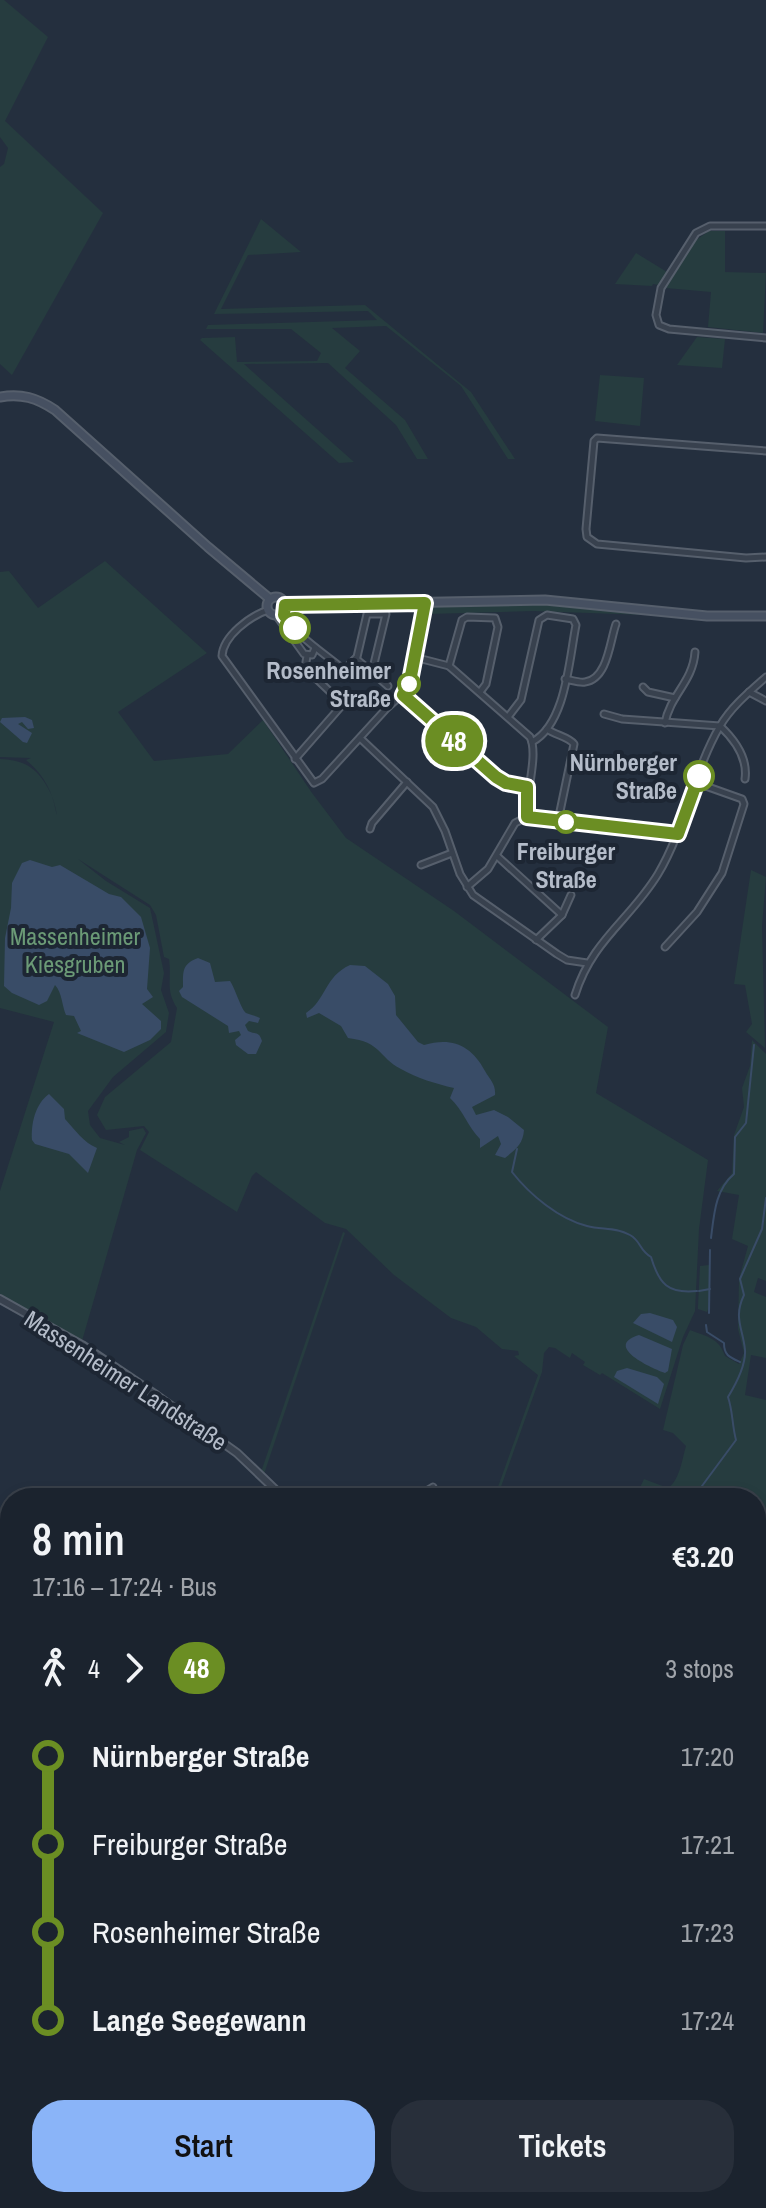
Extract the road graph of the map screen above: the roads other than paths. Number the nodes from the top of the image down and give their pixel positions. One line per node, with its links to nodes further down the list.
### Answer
1 (766, 226): 2 (street)
2 (766, 338)
3 (0, 397): 6 (main road)
4 (766, 451): 5 (street)
5 (766, 557)
6 (270, 599): 9 (main road); 10 (main road)
7 (410, 603): 8 (main road); 10 (main road); 11 (street)
8 (425, 603): 11 (street); 12 (main road)
9 (268, 610): 10 (main road); 37 (street)
10 (281, 611): 14 (street); 16 (street)
11 (423, 615): 17 (street)
12 (766, 616)
13 (616, 624): 22 (street)
14 (315, 648): 16 (street); 18 (street)
15 (695, 652): 28 (street)
16 (307, 656): 37 (street)
17 (414, 657): 19 (street); 27 (street)
18 (356, 659): 20 (street); 20 (street)
19 (449, 666): 25 (street); 25 (street)
20 (372, 672): 23 (street)
21 (766, 677): 26 (street)
22 (565, 679): 31 (street); 34 (street)
23 (388, 686)
24 (643, 687): 28 (street)
25 (480, 692): 31 (street)
26 (749, 692): 29 (street); 33 (street)
27 (403, 695): 35 (street); 41 (street)
28 (675, 698): 32 (street)
29 (766, 701)
30 (604, 714): 32 (street)
31 (508, 717): 36 (street)
32 (665, 723): 33 (street)
33 (720, 726): 38 (street); 40 (street)
34 (547, 729): 36 (street); 43 (street)
35 (360, 738): 37 (street); 39 (street)
36 (532, 742): 41 (street)
37 (295, 759)
38 (745, 779)
39 (407, 782): 44 (street); 46 (street)
40 (697, 783): 45 (street); 53 (street)
41 (527, 787): 42 (street)
42 (527, 817): 43 (street); 47 (street)
43 (558, 821): 45 (street)
44 (370, 829)
45 (678, 834): 54 (street)
46 (452, 853): 48 (street); 49 (street)
47 (497, 856): 49 (street); 51 (street)
48 (421, 865)
49 (467, 887): 52 (street)
50 (571, 895): 51 (street)
51 (562, 915): 52 (street)
52 (536, 940): 54 (street)
53 (665, 947)
54 (587, 963): 55 (street)
55 (575, 995)
56 (0, 1299): 57 (street, Massenheimer Landstraße)
57 (274, 1488)

